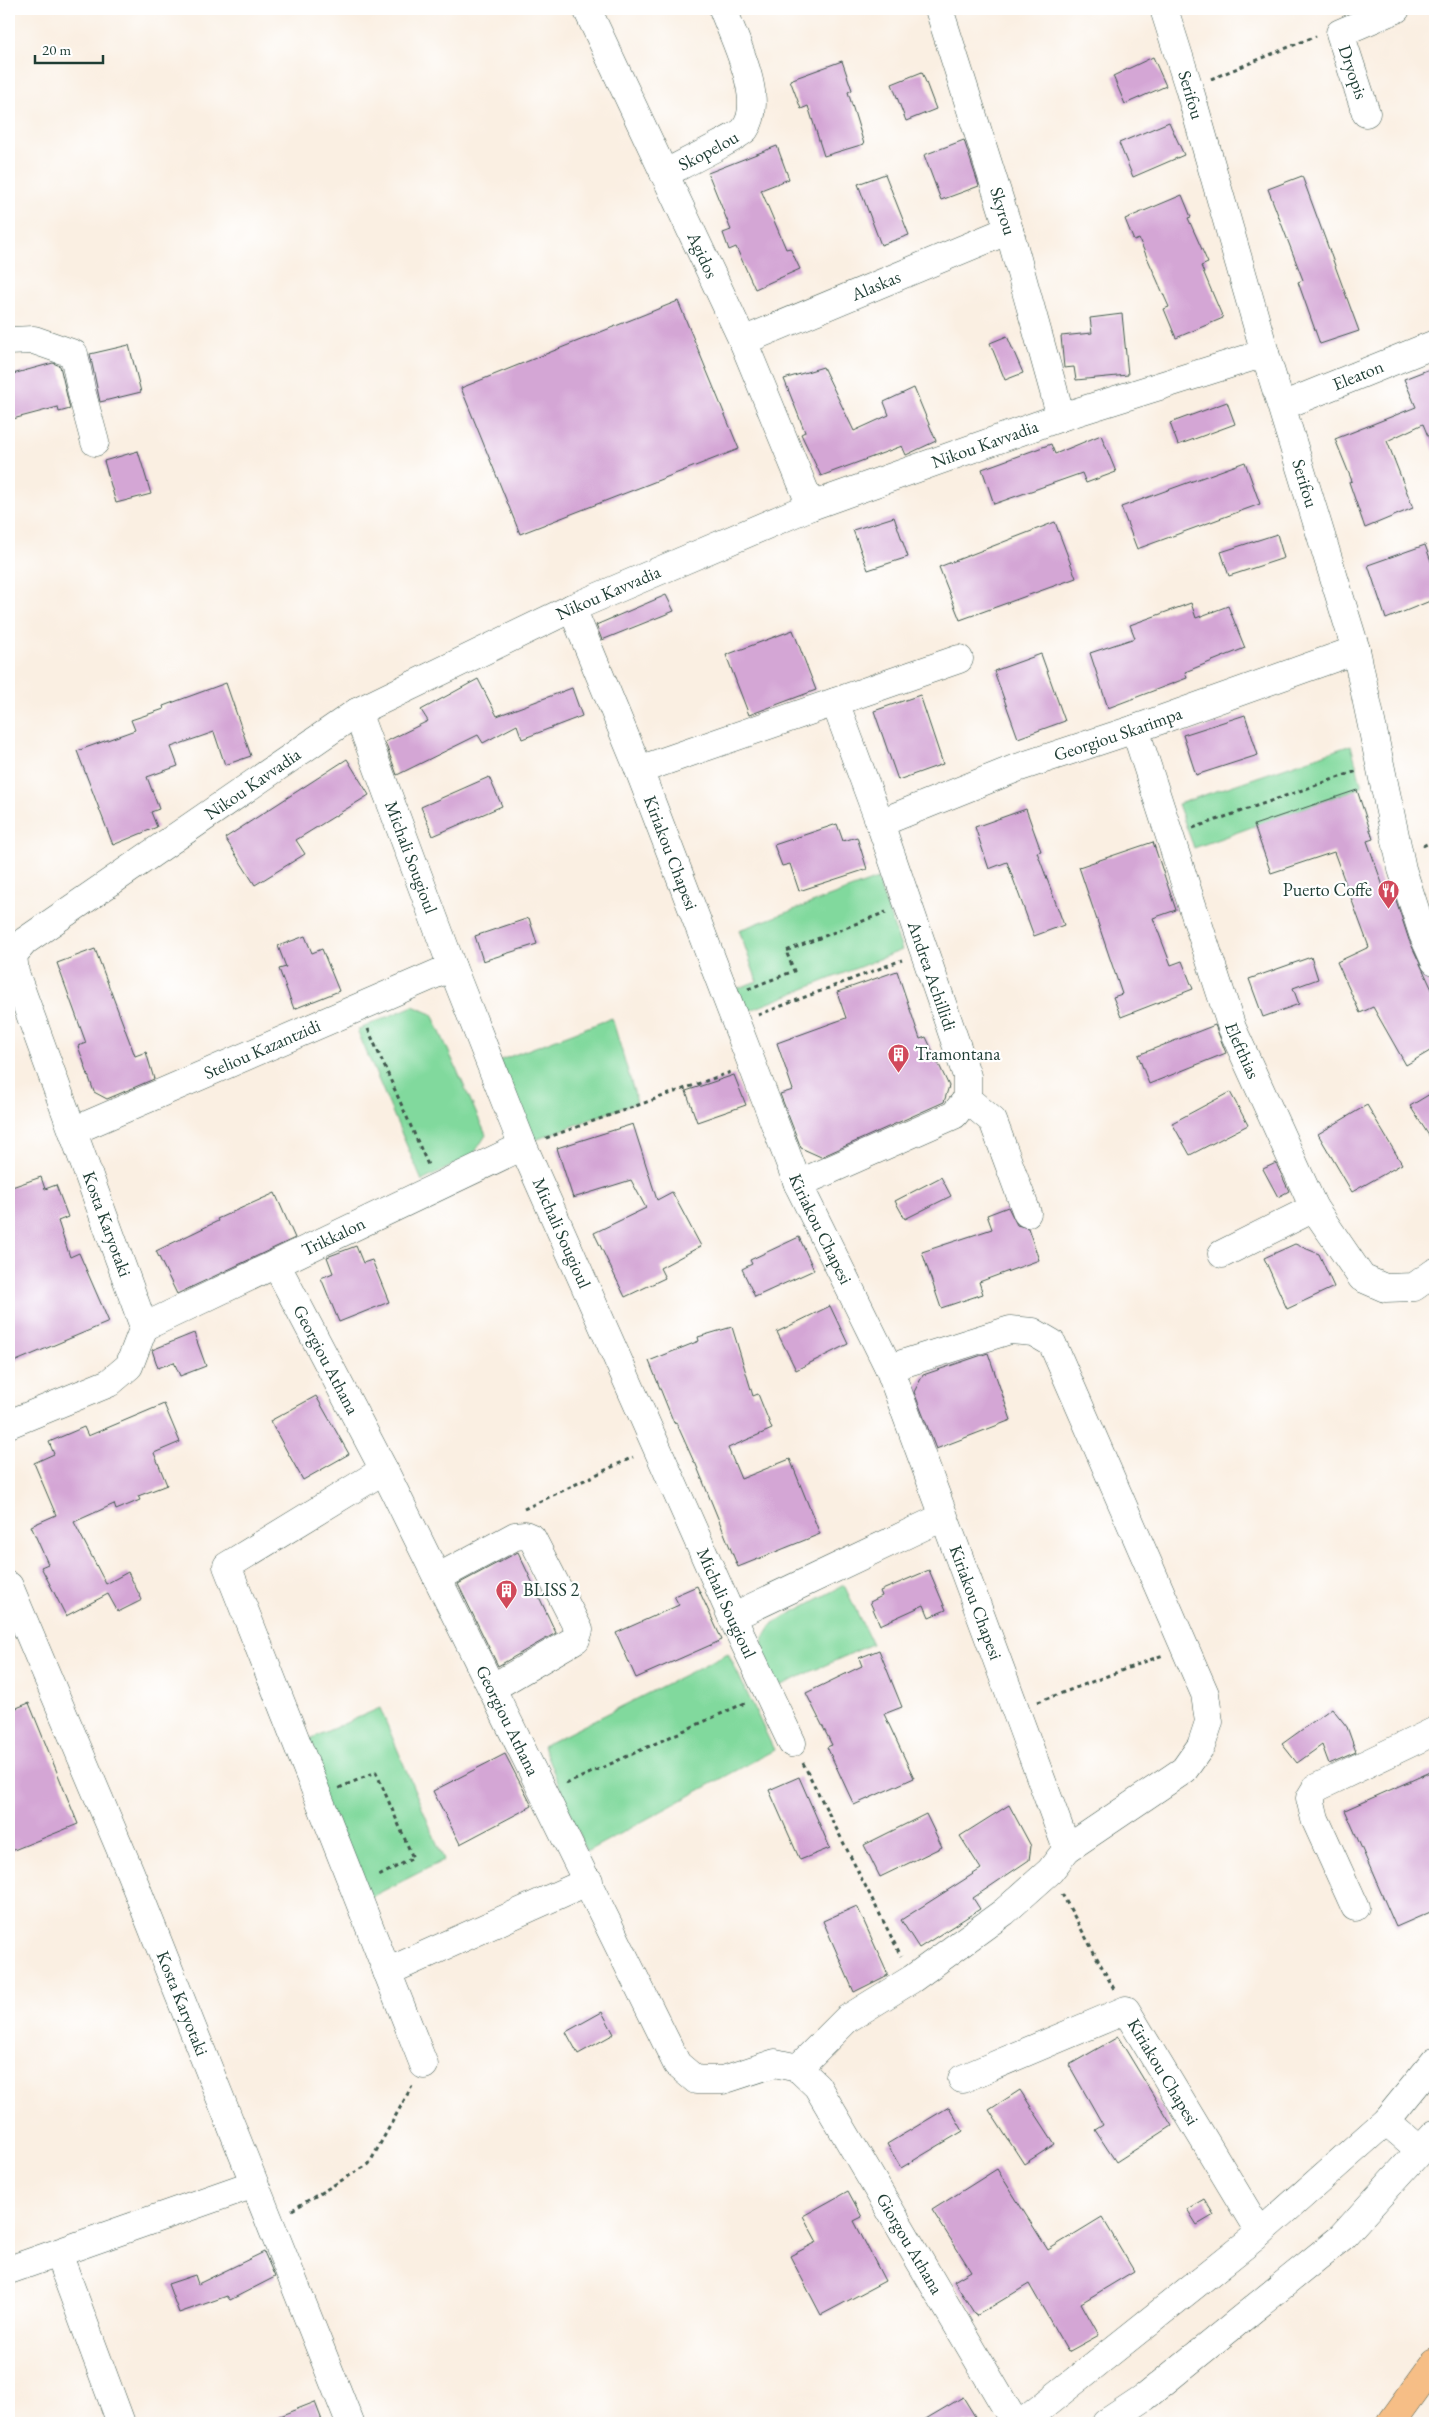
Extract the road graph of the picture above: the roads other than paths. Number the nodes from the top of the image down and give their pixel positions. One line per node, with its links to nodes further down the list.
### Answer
1 (587, 9): 7 (street, Agidos)
2 (723, 9): 7 (street, Skopelou)
3 (939, 9): 8 (street, Skyrou)
4 (1164, 9): 12 (street, Serifou)
5 (1396, 9): 6 (street, Dryopis)
6 (1366, 113)
7 (664, 174): 10 (street, Agidos)
8 (1009, 230): 10 (street, Alaskas); 14 (street, Skyrou)
9 (9, 341): 15 (street)
10 (743, 341): 16 (street, Agidos)
11 (1435, 344): 13 (street, Eleaton)
12 (1265, 353): 13 (street, Serifou); 14 (street, Nikou Kavvadia)
13 (1282, 406): 18 (street, Serifou)
14 (1061, 417): 16 (street, Nikou Kavvadia)
15 (95, 442)
16 (810, 506): 17 (street, Nikou Kavvadia)
17 (572, 608): 21 (street, Nikou Kavvadia); 23 (street, Kiriakou Chapesi)
18 (1356, 650): 22 (street, Georgiou Skarimpa); 26 (street, Serifou)
19 (959, 659): 20 (street)
20 (835, 702): 23 (street); 24 (street, Andrea Achillidi)
21 (357, 712): 25 (street, Nikou Kavvadia); 27 (street, Michali Sougioul)
22 (1135, 729): 24 (street, Georgiou Skarimpa); 32 (street, Elefthias)
23 (639, 770): 31 (street, Kiriakou Chapesi)
24 (880, 823): 28 (street, Andrea Achillidi)
25 (13, 954): 29 (street, Kosta Karyotaki)
26 (1435, 961)
27 (452, 967): 29 (street, Steliou Kazantzidi); 30 (street, Michali Sougioul)
28 (967, 1099): 31 (street); 33 (street)
29 (74, 1131): 37 (street, Kosta Karyotaki)
30 (523, 1146): 35 (street, Trikkalon); 44 (street, Michali Sougioul)
31 (798, 1184): 38 (street, Kiriakou Chapesi)
32 (1314, 1208): 34 (street); 36 (street, Elefthias)
33 (1027, 1213)
34 (1222, 1254)
35 (276, 1264): 37 (street, Trikkalon); 40 (street, Georgiou Athana)
36 (1435, 1272)
37 (144, 1327): 39 (street)
38 (888, 1368): 41 (street, Kiriakou Chapesi); 48 (street)
39 (9, 1424)
40 (384, 1470): 42 (street, Georgiou Athana); 51 (street)
41 (943, 1516): 44 (street); 48 (street, Kiriakou Chapesi)
42 (438, 1578): 45 (street, Georgiou Athana); 45 (street)
43 (9, 1586): 58 (street, Kosta Karyotaki)
44 (732, 1617): 47 (street, Michali Sougioul)
45 (492, 1688): 49 (street, Georgiou Athana)
46 (1435, 1731): 50 (street)
47 (792, 1743)
48 (1067, 1850): 54 (street)
49 (588, 1882): 51 (street); 54 (street, Georgiou Athana)
50 (1354, 1907)
51 (387, 1972): 53 (street)
52 (1435, 2061): 56 (street)
53 (424, 2065)
54 (798, 2068): 65 (street, Giorgou Athana)
55 (962, 2079): 59 (street, Kiriakou Chapesi)
56 (1386, 2121): 57 (street); 59 (street)
57 (1428, 2142): 67 (street)
58 (254, 2184): 60 (street); 64 (street, Kosta Karyotaki)
59 (1260, 2233): 66 (street)
60 (58, 2253): 61 (street); 63 (street)
61 (9, 2270)
62 (1435, 2362): 68 (main road)
63 (121, 2423)
64 (350, 2423)
65 (1015, 2423)
66 (1022, 2423)
67 (1106, 2423)
68 (1391, 2423)

